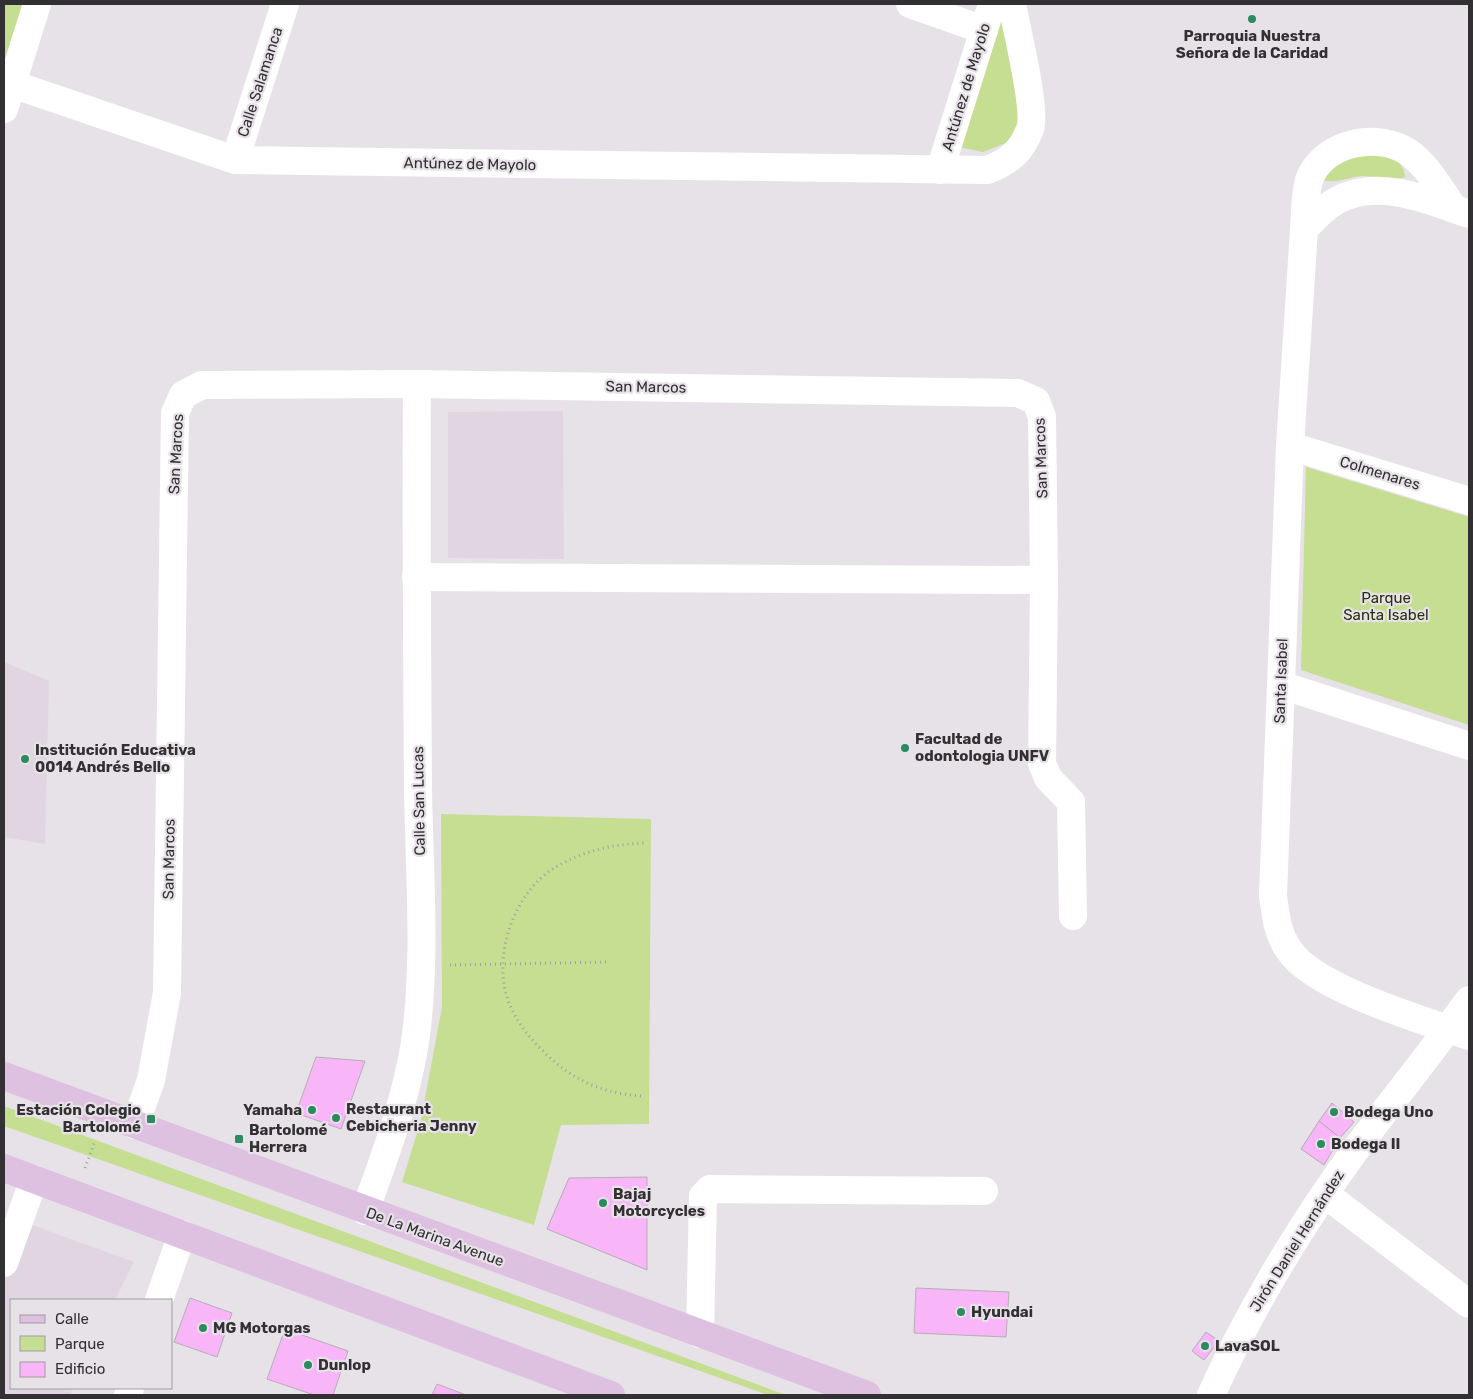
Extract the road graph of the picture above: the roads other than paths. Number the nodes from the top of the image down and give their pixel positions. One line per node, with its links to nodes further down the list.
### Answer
1 (37, 4): 7 (street)
2 (285, 4): 9 (street, Calle Salamanca)
3 (910, 4): 6 (street)
4 (992, 4): 6 (street, Antúnez de Mayolo)
5 (1012, 4): 10 (street, Antúnez de Mayolo)
6 (984, 30): 10 (street, Antúnez de Mayolo)
7 (12, 84): 8 (street); 9 (street, Antúnez de Mayolo)
8 (4, 109)
9 (235, 160): 10 (street, Antúnez de Mayolo)
10 (940, 170)
11 (1462, 212): 12 (street, Santa Isabel); 12 (street, Santa Isabel)
12 (1304, 229): 14 (street, Santa Isabel)
13 (417, 384): 16 (street, Calle San Lucas); 17 (street, San Marcos); 24 (street, San Marcos)
14 (1290, 446): 15 (street, Colmenares); 18 (street, Santa Isabel)
15 (1469, 501)
16 (416, 577): 17 (street); 29 (street, Calle San Lucas)
17 (1044, 580): 20 (street, San Marcos)
18 (1281, 685): 19 (street); 22 (street, Santa Isabel)
19 (1469, 746)
20 (1073, 916)
21 (1469, 1000): 22 (street, Jirón Daniel Hernández)
22 (1459, 1032): 28 (street, Jirón Daniel Hernández)
23 (4, 1076): 24 (main road, De La Marina Avenue)
24 (135, 1125): 29 (main road, De La Marina Avenue)
25 (4, 1168): 26 (main road)
26 (34, 1179): 30 (main road); 31 (street)
27 (984, 1191): 34 (street)
28 (1325, 1194): 33 (street); 38 (street, Jirón Daniel Hernández)
29 (365, 1211): 34 (main road, De La Marina Avenue)
30 (182, 1234): 32 (street); 35 (main road)
31 (4, 1263)
32 (159, 1299)
33 (1469, 1304)
34 (700, 1334): 37 (main road, De La Marina Avenue)
35 (564, 1387): 36 (main road)
36 (611, 1395)
37 (867, 1395)
38 (1211, 1395)

